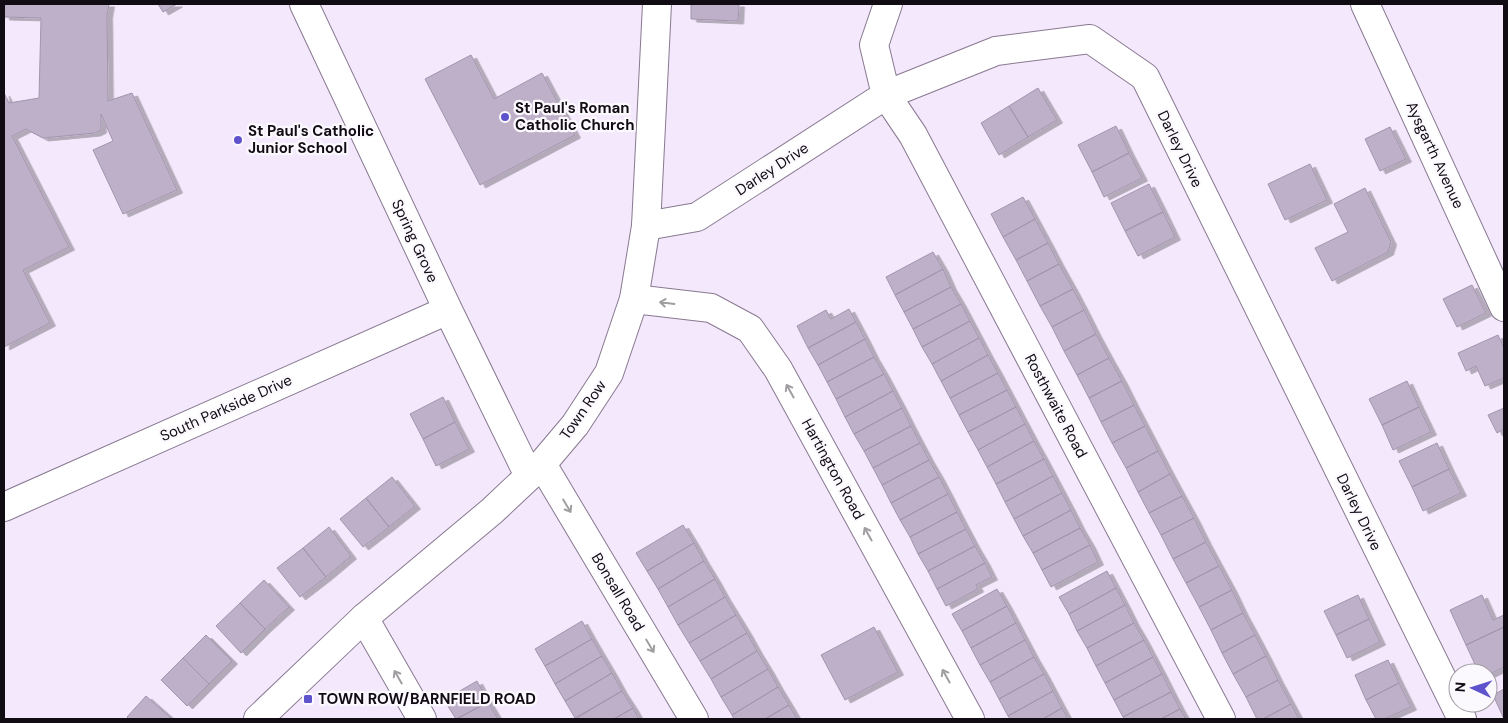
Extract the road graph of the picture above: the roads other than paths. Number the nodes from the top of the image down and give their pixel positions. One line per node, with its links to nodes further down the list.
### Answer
1 (304, 4): 9 (street, Spring Grove)
2 (657, 4): 6 (street, Town Row)
3 (888, 4): 5 (street)
4 (1365, 4): 8 (street, Aysgarth Avenue)
5 (886, 95): 6 (street, Darley Drive); 17 (street, Rosthwaite Road); 18 (street, Darley Drive)
6 (646, 226): 7 (street, Town Row)
7 (634, 299): 10 (street, Town Row); 16 (street, Hartington Road, one-way to 7)
8 (1504, 307)
9 (448, 310): 10 (street, Spring Grove); 11 (street, South Parkside Drive)
10 (536, 470): 12 (street, Town Row); 15 (street, Bonsall Road, one-way to 15)
11 (4, 507)
12 (364, 618): 13 (street, Town Row); 14 (street, one-way to 12)
13 (258, 719)
14 (422, 719)
15 (694, 719)
16 (970, 719)
17 (1221, 719)
18 (1462, 719)

